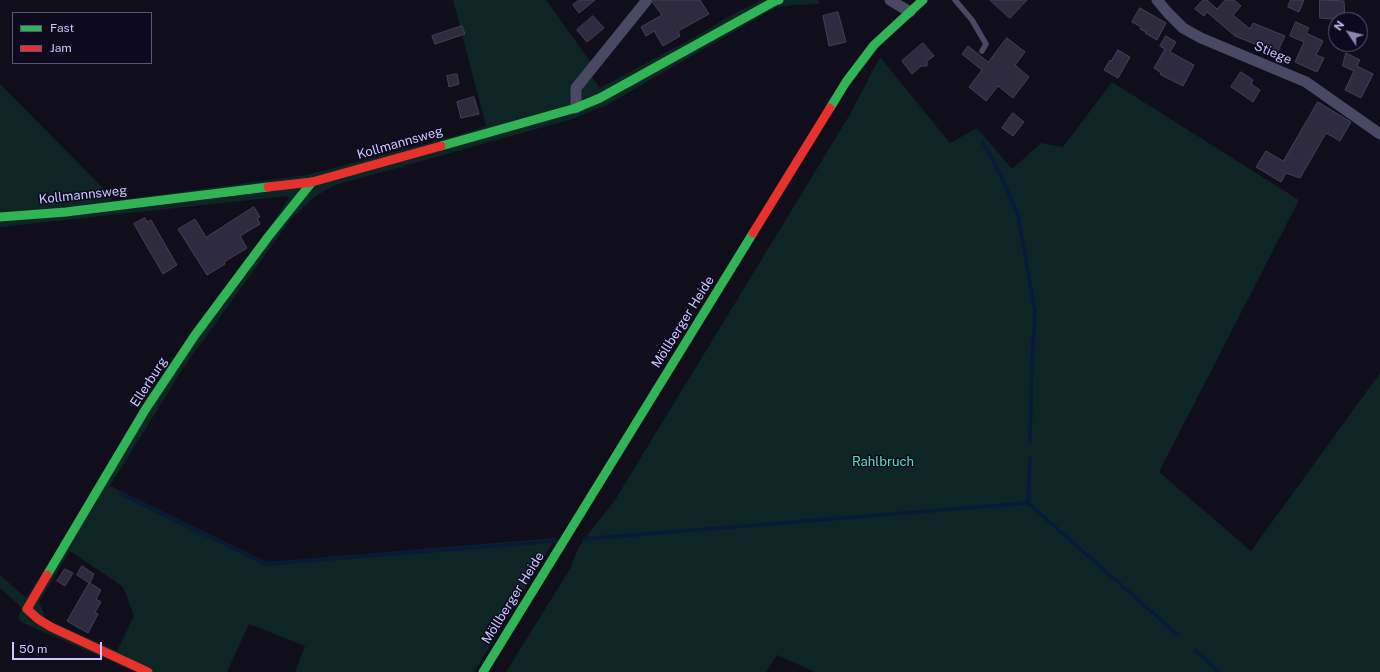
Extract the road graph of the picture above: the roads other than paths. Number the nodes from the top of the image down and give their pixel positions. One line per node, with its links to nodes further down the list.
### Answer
1 (647, 0): 9 (street)
2 (778, 0): 9 (street, Kollmannsweg)
3 (890, 0): 7 (street)
4 (923, 0): 7 (street, Möllberger Heide)
5 (955, 0): 8 (lane)
6 (1157, 0): 10 (street, Stiege)
7 (910, 12): 14 (street, Möllberger Heide)
8 (982, 51)
9 (576, 108): 11 (street, Kollmannsweg)
10 (1380, 134)
11 (312, 182): 12 (street, Kollmannsweg); 13 (street, Ellerburg)
12 (0, 217)
13 (148, 672)
14 (483, 672)

